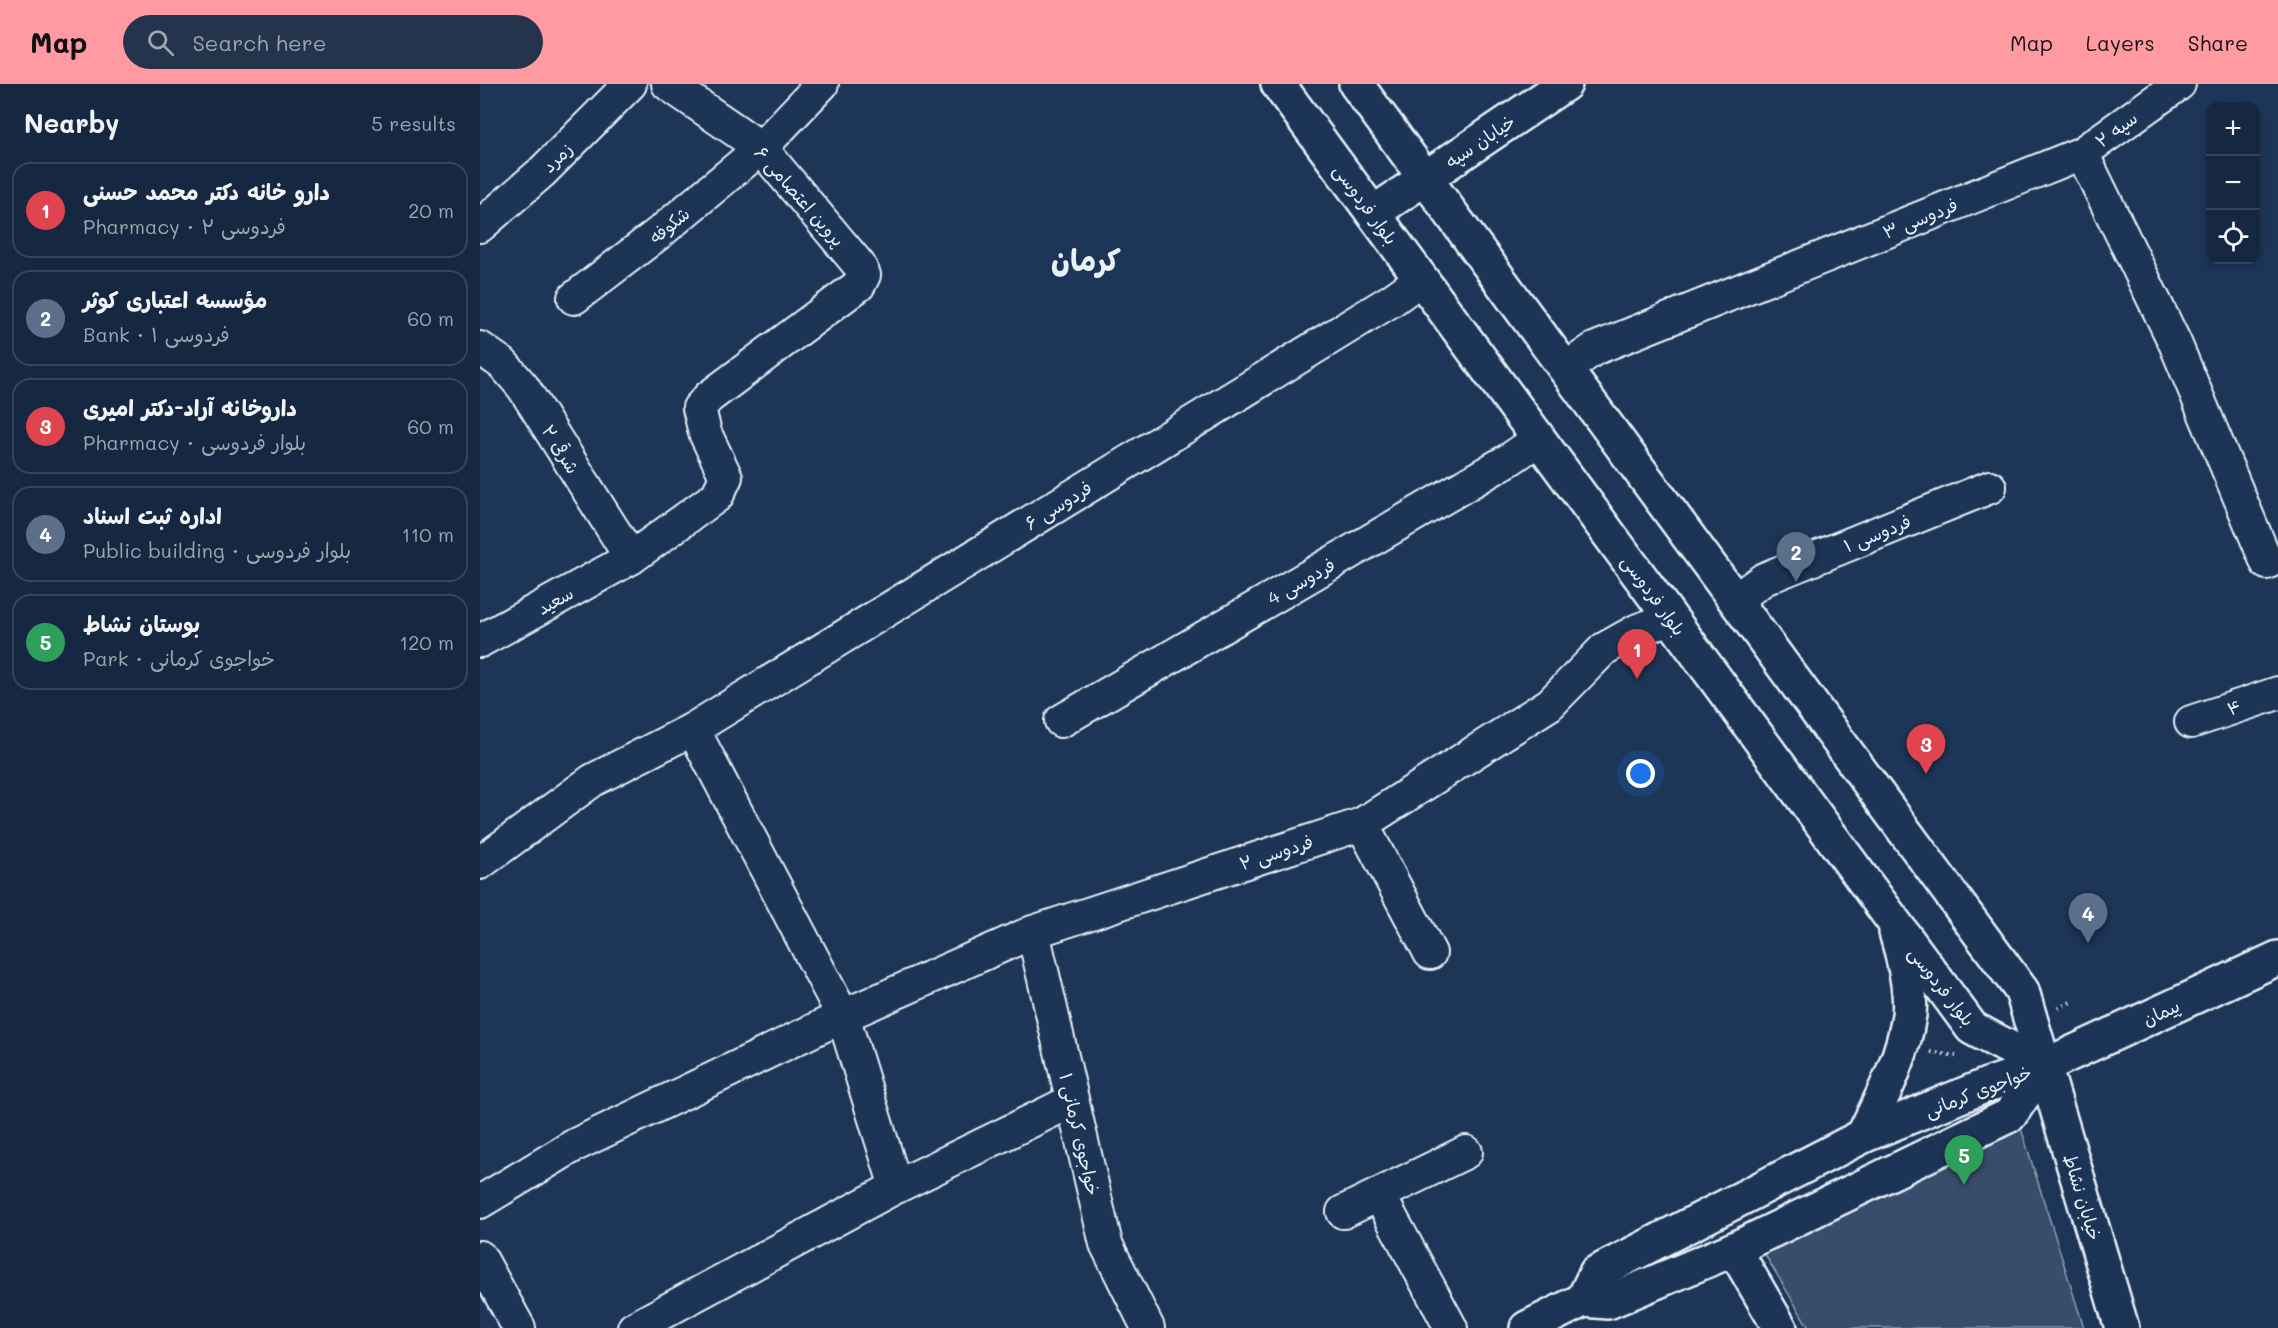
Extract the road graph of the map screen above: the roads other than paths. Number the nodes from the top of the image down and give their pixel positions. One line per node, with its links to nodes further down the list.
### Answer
1 (630, 84): 12 (street, زمرد)
2 (668, 84): 8 (street, پروین اعتصامی ۶)
3 (822, 84): 8 (street, شکوفه)
4 (1278, 84): 11 (main road, بلوار فردوسی)
5 (1356, 84): 10 (main road)
6 (1565, 84): 10 (main road, خیابان سپه)
7 (2179, 84): 9 (street, سپه ۲)
8 (760, 148): 13 (street, پروین اعتصامی ۶); 15 (street, شکوفه)
9 (2082, 153): 17 (street, فردوسی ۳); 21 (street)
10 (1425, 178): 11 (main road, خیابان سپه); 17 (main road)
11 (1373, 213): 14 (main road, بلوار فردوسی)
12 (480, 226)
13 (864, 275): 20 (street, سعید)
14 (1421, 279): 18 (main road, بلوار فردوسی); 28 (street, فردوسی ۶)
15 (574, 298)
16 (480, 348): 20 (street, شرقی ۲)
17 (1565, 369): 22 (main road)
18 (1539, 439): 23 (main road, بلوار فردوسی); 26 (street, فردوسی 4)
19 (1990, 487): 22 (street, فردوسی ۱)
20 (631, 558): 24 (street, سعید)
21 (2267, 563)
22 (1735, 600): 36 (main road)
23 (1670, 618): 29 (street, فردوسی ۲); 31 (main road, بلوار فردوسی)
24 (480, 641)
25 (2278, 693): 27 (street, ۴)
26 (1061, 721)
27 (2191, 722)
28 (693, 729): 30 (street, فردوسی ۶); 35 (street)
29 (1362, 824): 32 (street, فردوسی ۲); 33 (street)
30 (480, 863)
31 (1893, 921): 36 (main road, بلوار فردوسی); 38 (main road)
32 (1033, 932): 35 (street, فردوسی ۲); 37 (street, خواجوی کرمانی ۱)
33 (1430, 953)
34 (2278, 958): 36 (main road, پیمان)
35 (843, 1016): 40 (street); 42 (street, فردوسی ۲)
36 (2044, 1066): 38 (main road, خواجوی کرمانی); 44 (main road, خواجوی کرمانی); 53 (main road, خیابان نشاط)
37 (1072, 1101): 40 (street); 49 (street, خواجوی کرمانی ۱)
38 (1863, 1136): 46 (main road, خواجوی کرمانی)
39 (1466, 1152): 41 (street)
40 (896, 1186): 48 (street)
41 (1379, 1195): 43 (street); 50 (street)
42 (480, 1202)
43 (1343, 1212)
44 (1734, 1249): 46 (main road, خواجوی کرمانی); 52 (main road)
45 (480, 1257): 47 (street)
46 (1583, 1300): 51 (main road)
47 (519, 1328)
48 (634, 1328)
49 (1148, 1328)
50 (1451, 1328)
51 (1527, 1328)
52 (1780, 1328)
53 (2122, 1328)

